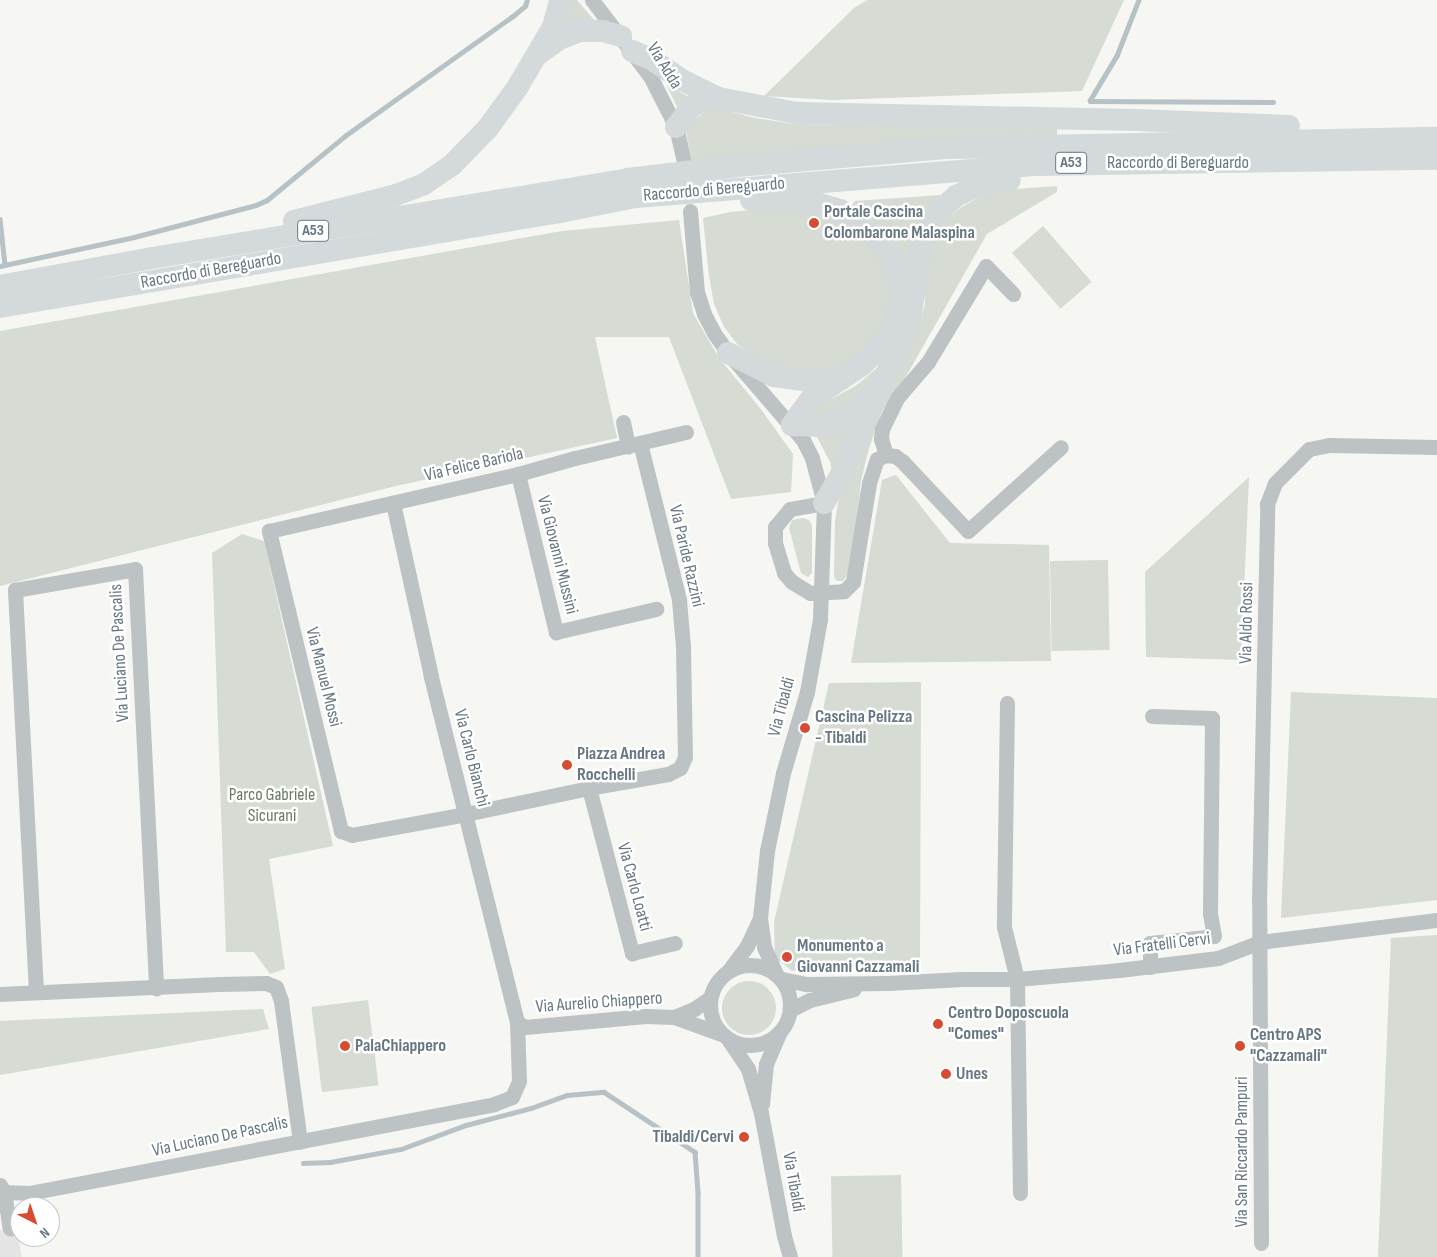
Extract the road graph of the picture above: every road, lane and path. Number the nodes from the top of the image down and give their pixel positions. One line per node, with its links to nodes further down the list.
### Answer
1 (560, 0): 4 (highway)
2 (593, 0): 3 (street, Via Adda)
3 (627, 44): 4 (highway); 5 (highway); 6 (street, Via Adda)
4 (539, 53): 13 (highway)
5 (718, 98): 6 (highway); 7 (highway)
6 (676, 127): 9 (street, Via Adda)
7 (1437, 137): 11 (highway, Raccordo di Bereguardo / A53)
8 (1437, 159): 10 (highway, Raccordo di Bereguardo / A53)
9 (684, 163)
10 (1196, 164): 12 (highway, Raccordo di Bereguardo / A53); 19 (highway)
11 (634, 194): 12 (highway); 13 (highway, Raccordo di Bereguardo / A53); 16 (highway, Raccordo di Bereguardo / A53)
12 (702, 200): 17 (street); 18 (highway)
13 (152, 258): 14 (highway, Raccordo di Bereguardo / A53)
14 (0, 286)
15 (1013, 294): 26 (street)
16 (0, 307)
17 (728, 352): 18 (highway); 21 (street, Via Tibaldi)
18 (843, 377): 21 (highway)
19 (881, 388): 21 (highway); 29 (highway)
20 (623, 422): 23 (street, Via Paride Razzini)
21 (792, 425): 29 (street, Via Tibaldi)
22 (686, 432): 23 (street, Via Felice Bariola)
23 (634, 445): 27 (street, Via Felice Bariola); 35 (street, Via Paride Razzini)
24 (1061, 447): 26 (street)
25 (1437, 447): 39 (street, Via Aldo Rossi)
26 (886, 455): 31 (street)
27 (518, 474): 28 (street, Via Felice Bariola); 32 (street, Via Giovanni Mussini)
28 (393, 503): 30 (street, Via Felice Bariola); 36 (street, Via Carlo Bianchi)
29 (824, 503): 31 (street, Via Tibaldi); 31 (street)
30 (268, 531): 36 (street, Via Manuel Mossi)
31 (822, 593): 37 (street, Via Tibaldi)
32 (656, 609)
33 (1007, 702): 44 (street)
34 (1152, 716): 41 (street)
35 (589, 788): 36 (street); 40 (street, Via Carlo Loatti)
36 (466, 814): 52 (street, Via Carlo Bianchi)
37 (760, 918): 42 (street, Via Tibaldi); 43 (street, Via Tibaldi)
38 (1437, 920): 39 (street, Via Fratelli Cervi)
39 (1260, 942): 41 (street, Via Fratelli Cervi); 60 (street, Via San Riccardo Pampuri)
40 (675, 944)
41 (1150, 967): 44 (street, Via Fratelli Cervi)
42 (729, 970): 43 (street); 49 (street)
43 (778, 976): 45 (street, Via Fratelli Cervi); 50 (street)
44 (1017, 979): 45 (street, Via Fratelli Cervi); 58 (street)
45 (888, 982): 50 (street, Via Fratelli Cervi)
46 (156, 988): 47 (street, Via Luciano De Pascalis); 47 (street, Via Luciano De Pascalis); 56 (street, Via Luciano De Pascalis)
47 (36, 991): 48 (street, Via Luciano De Pascalis)
48 (0, 994)
49 (710, 998): 51 (street, Via Aurelio Chiappero); 54 (street)
50 (790, 1010): 53 (street)
51 (674, 1017): 52 (street, Via Aurelio Chiappero); 54 (street)
52 (517, 1022): 56 (street, Via Carlo Bianchi)
53 (779, 1033): 54 (street); 55 (street, Via Tibaldi)
54 (725, 1037): 55 (street, Via Tibaldi)
55 (762, 1113): 61 (street, Via Tibaldi)
56 (300, 1142): 57 (street, Via Luciano De Pascalis)
57 (2, 1188): 59 (street)
58 (1020, 1194)
59 (10, 1230)
60 (1261, 1243)
61 (790, 1257)

